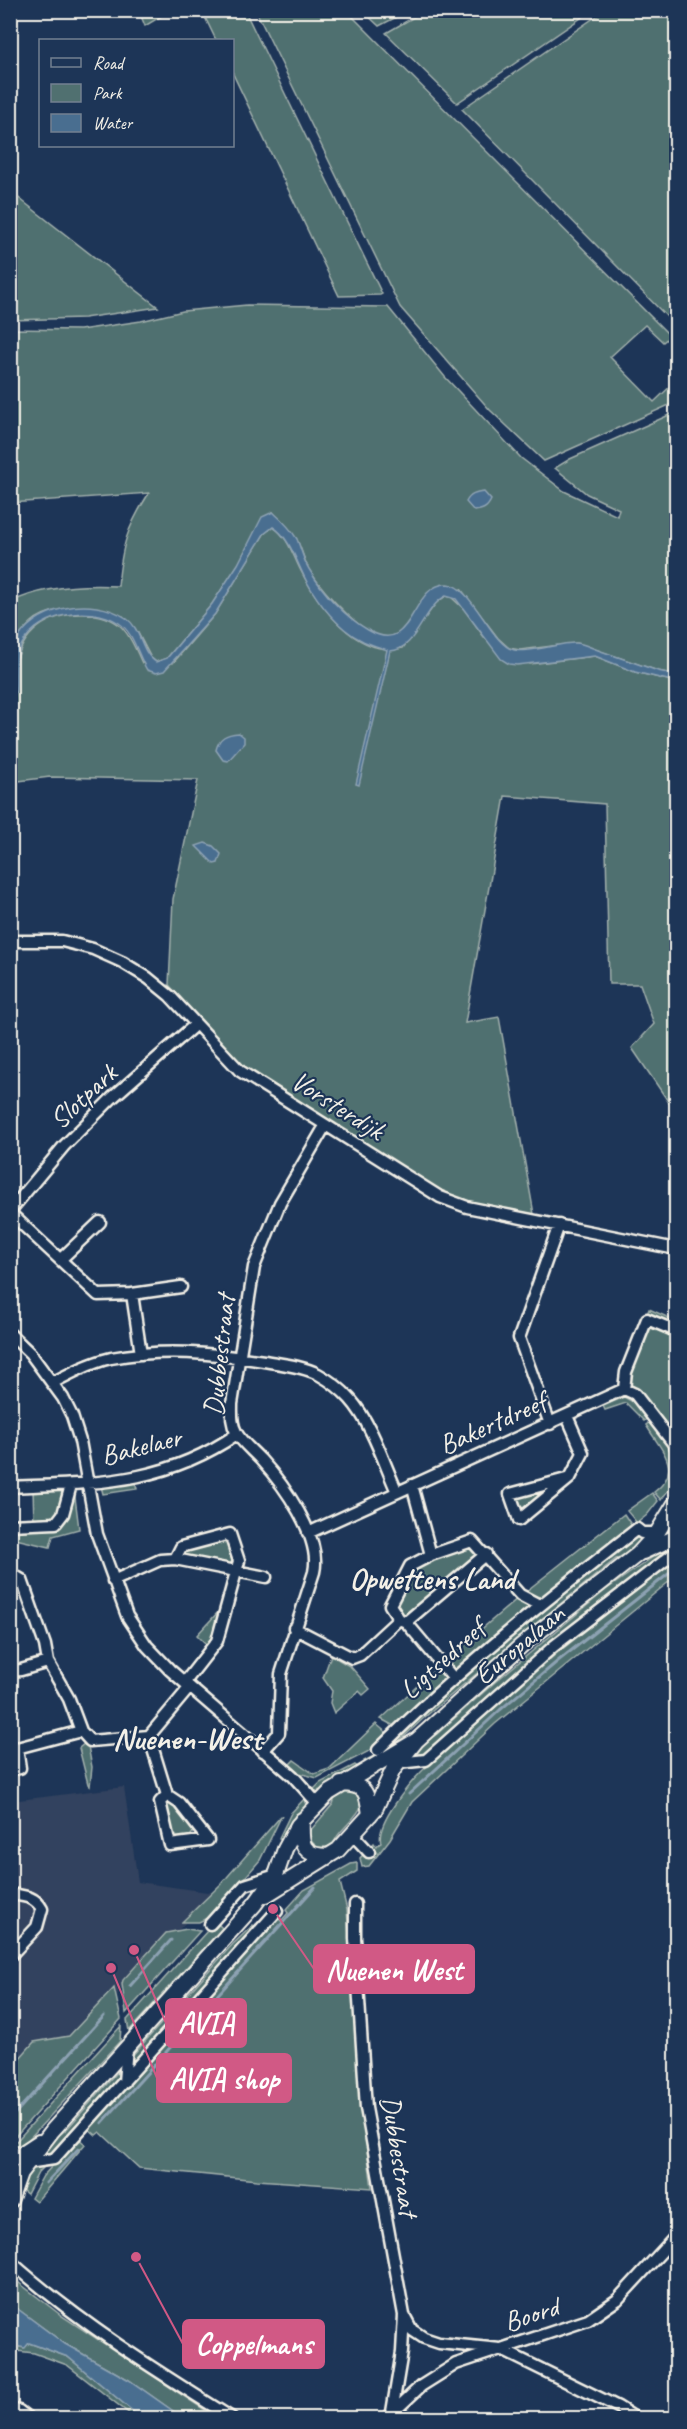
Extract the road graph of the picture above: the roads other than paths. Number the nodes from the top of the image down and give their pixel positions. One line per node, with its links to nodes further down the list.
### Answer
1 (10, 941): 2 (street, Vorsterdijk)
2 (196, 1024): 3 (street, Vorsterdijk); 4 (street, Slotpark)
3 (325, 1126): 6 (street, Vorsterdijk); 14 (street, Dubbestraat)
4 (10, 1212): 8 (street)
5 (100, 1222): 8 (street)
6 (559, 1225): 7 (street, Vorsterdijk); 18 (street)
7 (676, 1249)
8 (61, 1259): 10 (street)
9 (181, 1287): 10 (street)
10 (132, 1294): 13 (street)
11 (676, 1331): 16 (street)
12 (10, 1334): 15 (street)
13 (141, 1354): 14 (street); 15 (street)
14 (238, 1357): 19 (street, Dubbestraat); 26 (street)
15 (52, 1383): 22 (street)
16 (624, 1389): 17 (street, Bakertdreef); 20 (street)
17 (567, 1416): 18 (street, Bakertdreef); 21 (street)
18 (550, 1424): 24 (street, Bakertdreef)
19 (237, 1434): 22 (street, Bakelaer); 29 (street, Dubbestraat)
20 (676, 1447)
21 (570, 1478): 21 (street)
22 (87, 1484): 23 (street, Bakelaer); 40 (street)
23 (71, 1485): 25 (street, Bakelaer); 28 (street)
24 (412, 1485): 26 (street, Bakertdreef); 34 (street)
25 (10, 1486)
26 (397, 1492): 29 (street, Bakertdreef)
27 (676, 1502): 30 (main road, Europalaan)
28 (10, 1525)
29 (308, 1533): 43 (street, Dubbestraat)
30 (657, 1533): 33 (main road, Europalaan); 41 (street, Ligtsedreef)
31 (676, 1537): 33 (main road, Europalaan)
32 (486, 1554): 34 (street); 41 (street); 42 (street)
33 (638, 1554): 50 (main road, Europalaan)
34 (431, 1555): 42 (street)
35 (672, 1555): 54 (street, Europalaan)
36 (175, 1559): 37 (street); 37 (street); 40 (street)
37 (236, 1570): 39 (street); 47 (street)
38 (10, 1574): 44 (street)
39 (266, 1577)
40 (113, 1581): 47 (street)
41 (539, 1605): 46 (street, Ligtsedreef)
42 (402, 1621): 43 (street); 46 (street)
43 (294, 1628): 53 (street, Dubbestraat)
44 (48, 1662): 45 (street); 48 (street)
45 (10, 1671)
46 (453, 1679): 52 (street, Ligtsedreef)
47 (188, 1684): 49 (street); 53 (street)
48 (77, 1732): 49 (street); 51 (street)
49 (148, 1736): 57 (street)
50 (417, 1740): 54 (main road, Europalaan); 56 (main road, Europalaan)
51 (14, 1747): 55 (street)
52 (378, 1750)
53 (264, 1751): 58 (street)
54 (398, 1763): 59 (main road, Europalaan)
55 (10, 1770)
56 (341, 1784): 58 (main road); 59 (main road)
57 (167, 1795): 57 (street)
58 (318, 1804): 60 (main road)
59 (370, 1815): 61 (main road)
60 (302, 1820): 63 (main road); 64 (main road)
61 (353, 1835): 62 (street); 63 (main road)
62 (369, 1852)
63 (328, 1856): 66 (main road)
64 (276, 1875): 66 (main road); 69 (street)
65 (10, 1894): 70 (street)
66 (255, 1904): 71 (main road)
67 (355, 1904): 79 (street, Dubbestraat)
68 (277, 1911): 72 (street)
69 (210, 1924)
70 (10, 1956)
71 (127, 2047): 72 (street); 73 (main road)
72 (124, 2082): 75 (street)
73 (52, 2131): 74 (main road); 75 (main road)
74 (10, 2161)
75 (27, 2163): 76 (main road)
76 (10, 2201)
77 (676, 2236): 80 (street, Boord)
78 (10, 2261): 84 (street)
79 (404, 2315): 80 (street); 82 (street, Dubbestraat)
80 (500, 2349): 82 (street, Boord); 85 (street)
81 (10, 2409): 83 (street)
82 (389, 2415)
83 (28, 2418)
84 (232, 2418)
85 (635, 2418)

